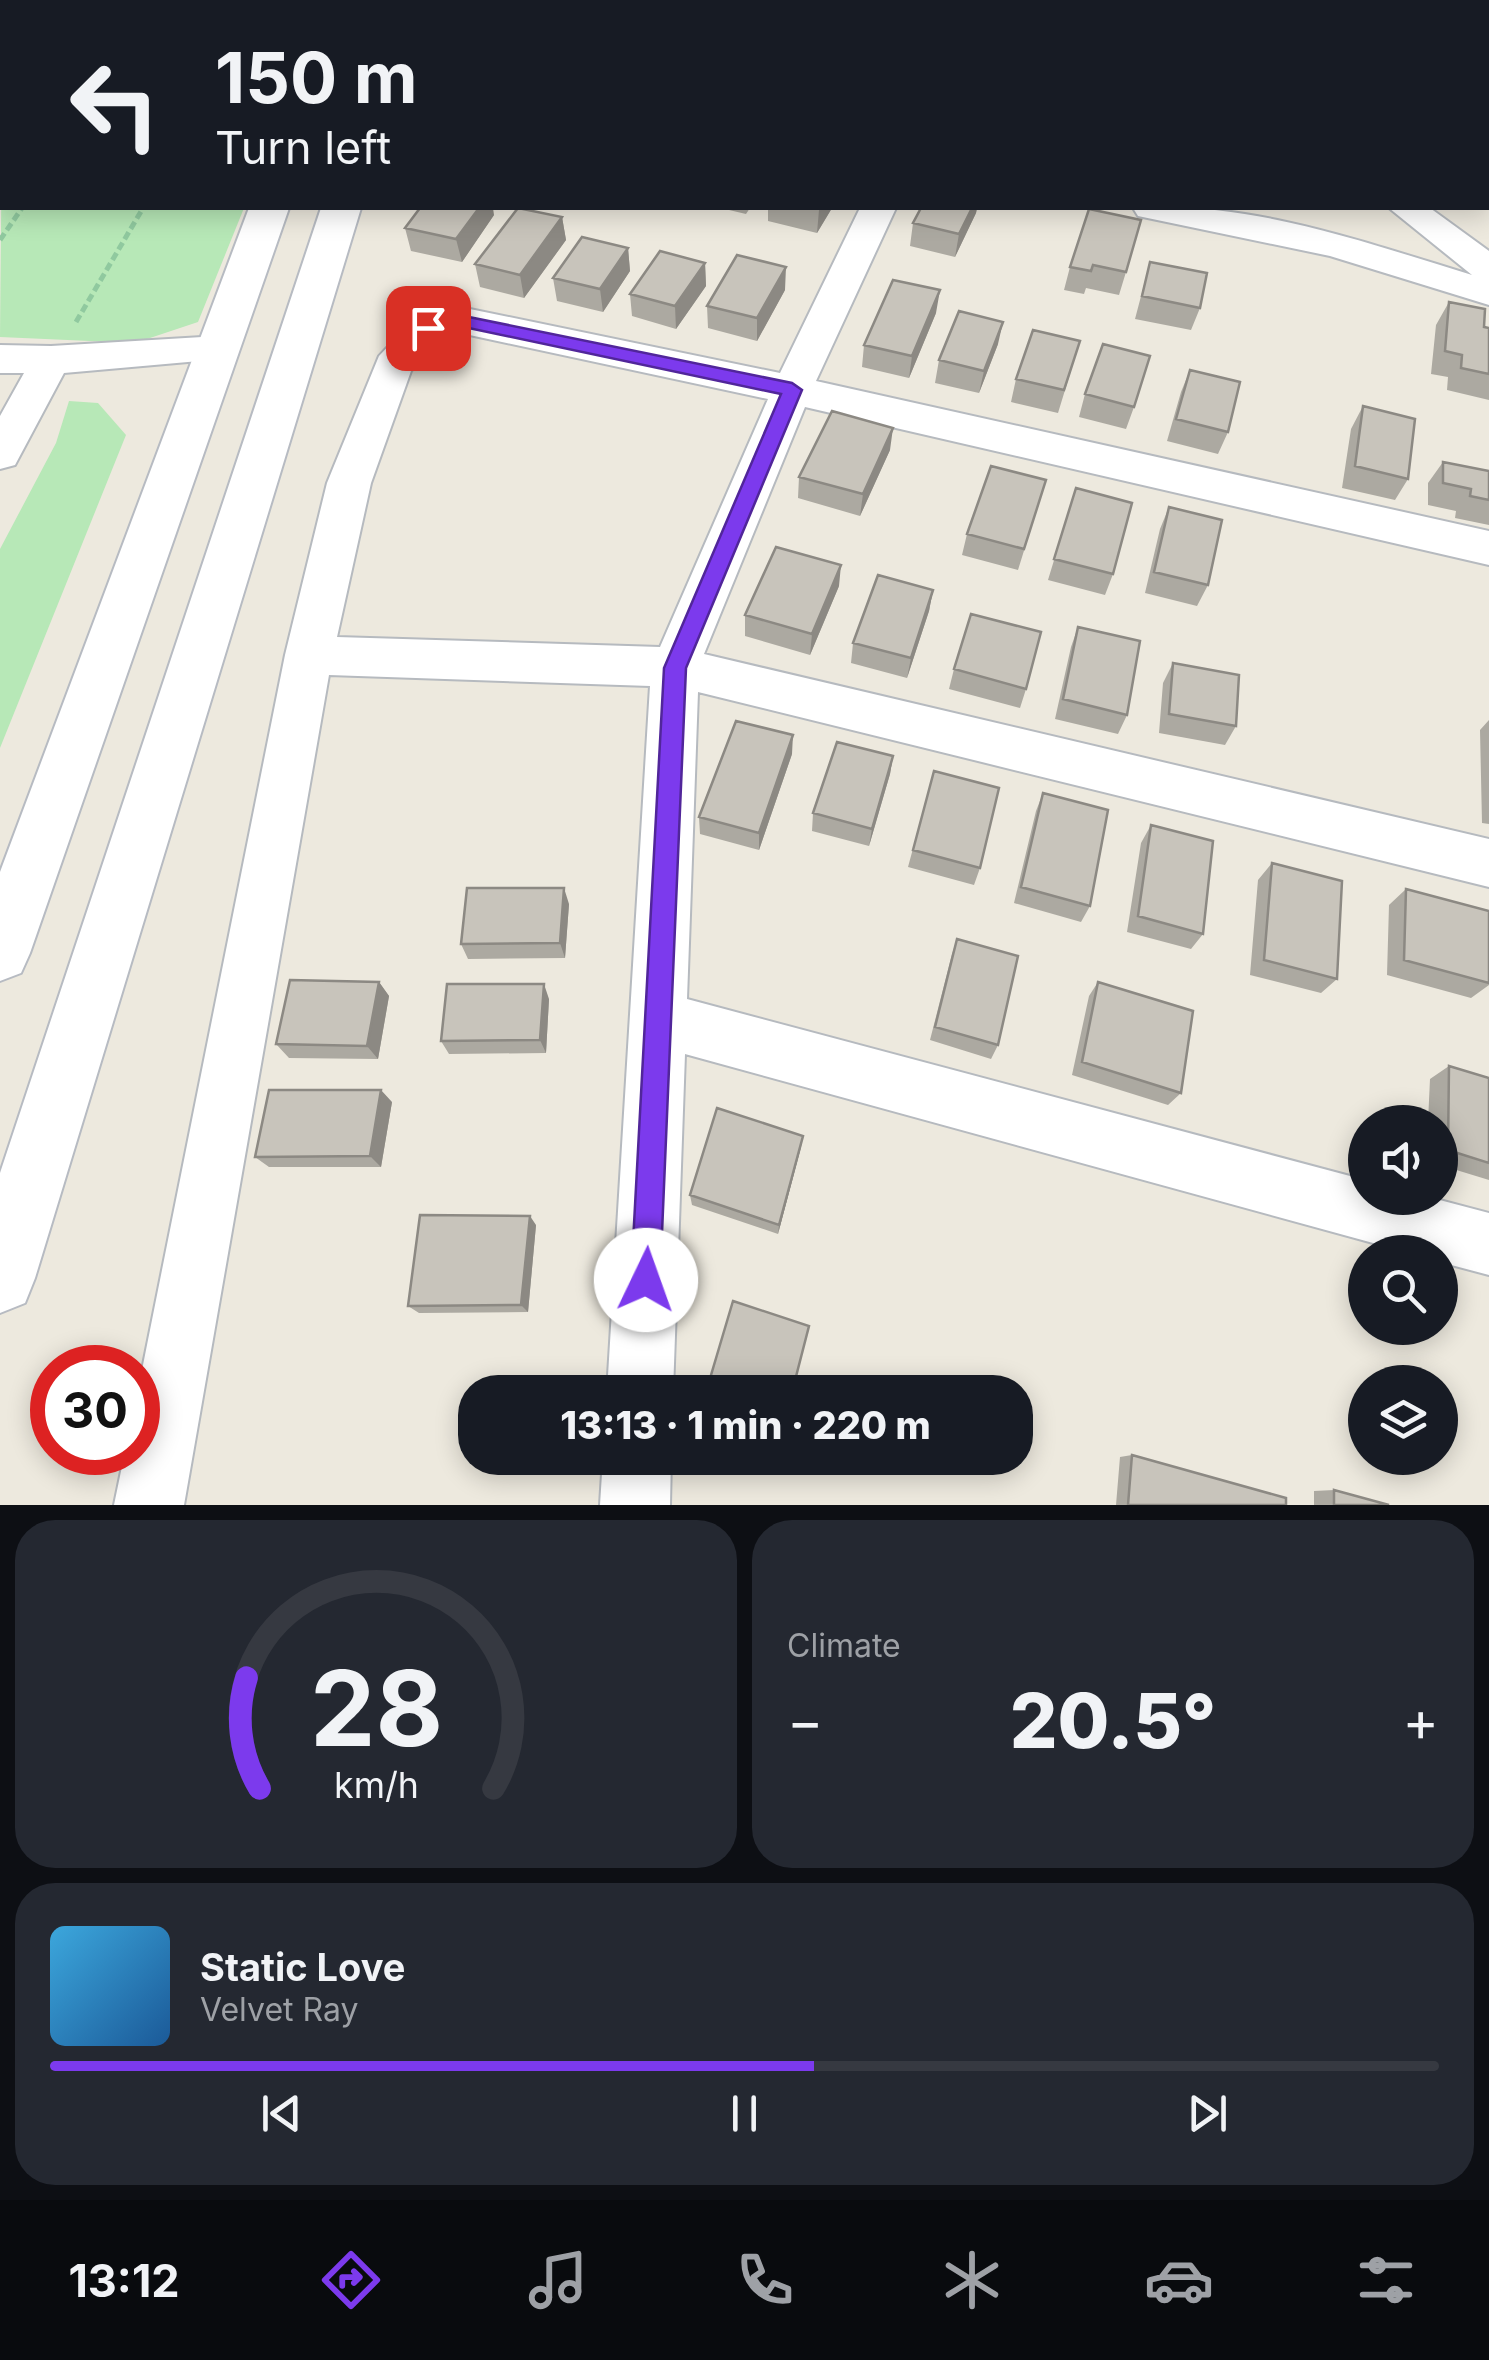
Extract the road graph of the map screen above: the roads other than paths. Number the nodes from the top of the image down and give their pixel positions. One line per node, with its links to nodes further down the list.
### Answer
1 (267, 210): 8 (street)
2 (341, 210): 20 (street)
3 (877, 210): 11 (street)
4 (1161, 210): 7 (street)
5 (1410, 210): 6 (street)
6 (1489, 269)
7 (1489, 294)
8 (219, 349): 10 (street); 17 (street)
9 (0, 359): 10 (street)
10 (50, 360): 12 (street)
11 (792, 390): 13 (street); 14 (street); 15 (street)
12 (0, 454)
13 (1489, 548)
14 (309, 655): 15 (street); 23 (street)
15 (675, 668): 16 (street); 18 (street)
16 (1489, 863)
17 (0, 953)
18 (658, 1019): 19 (street); 21 (street)
19 (1489, 1244)
20 (0, 1278)
21 (641, 1375)
22 (636, 1475): 24 (street)
23 (149, 1505)
24 (635, 1505)

